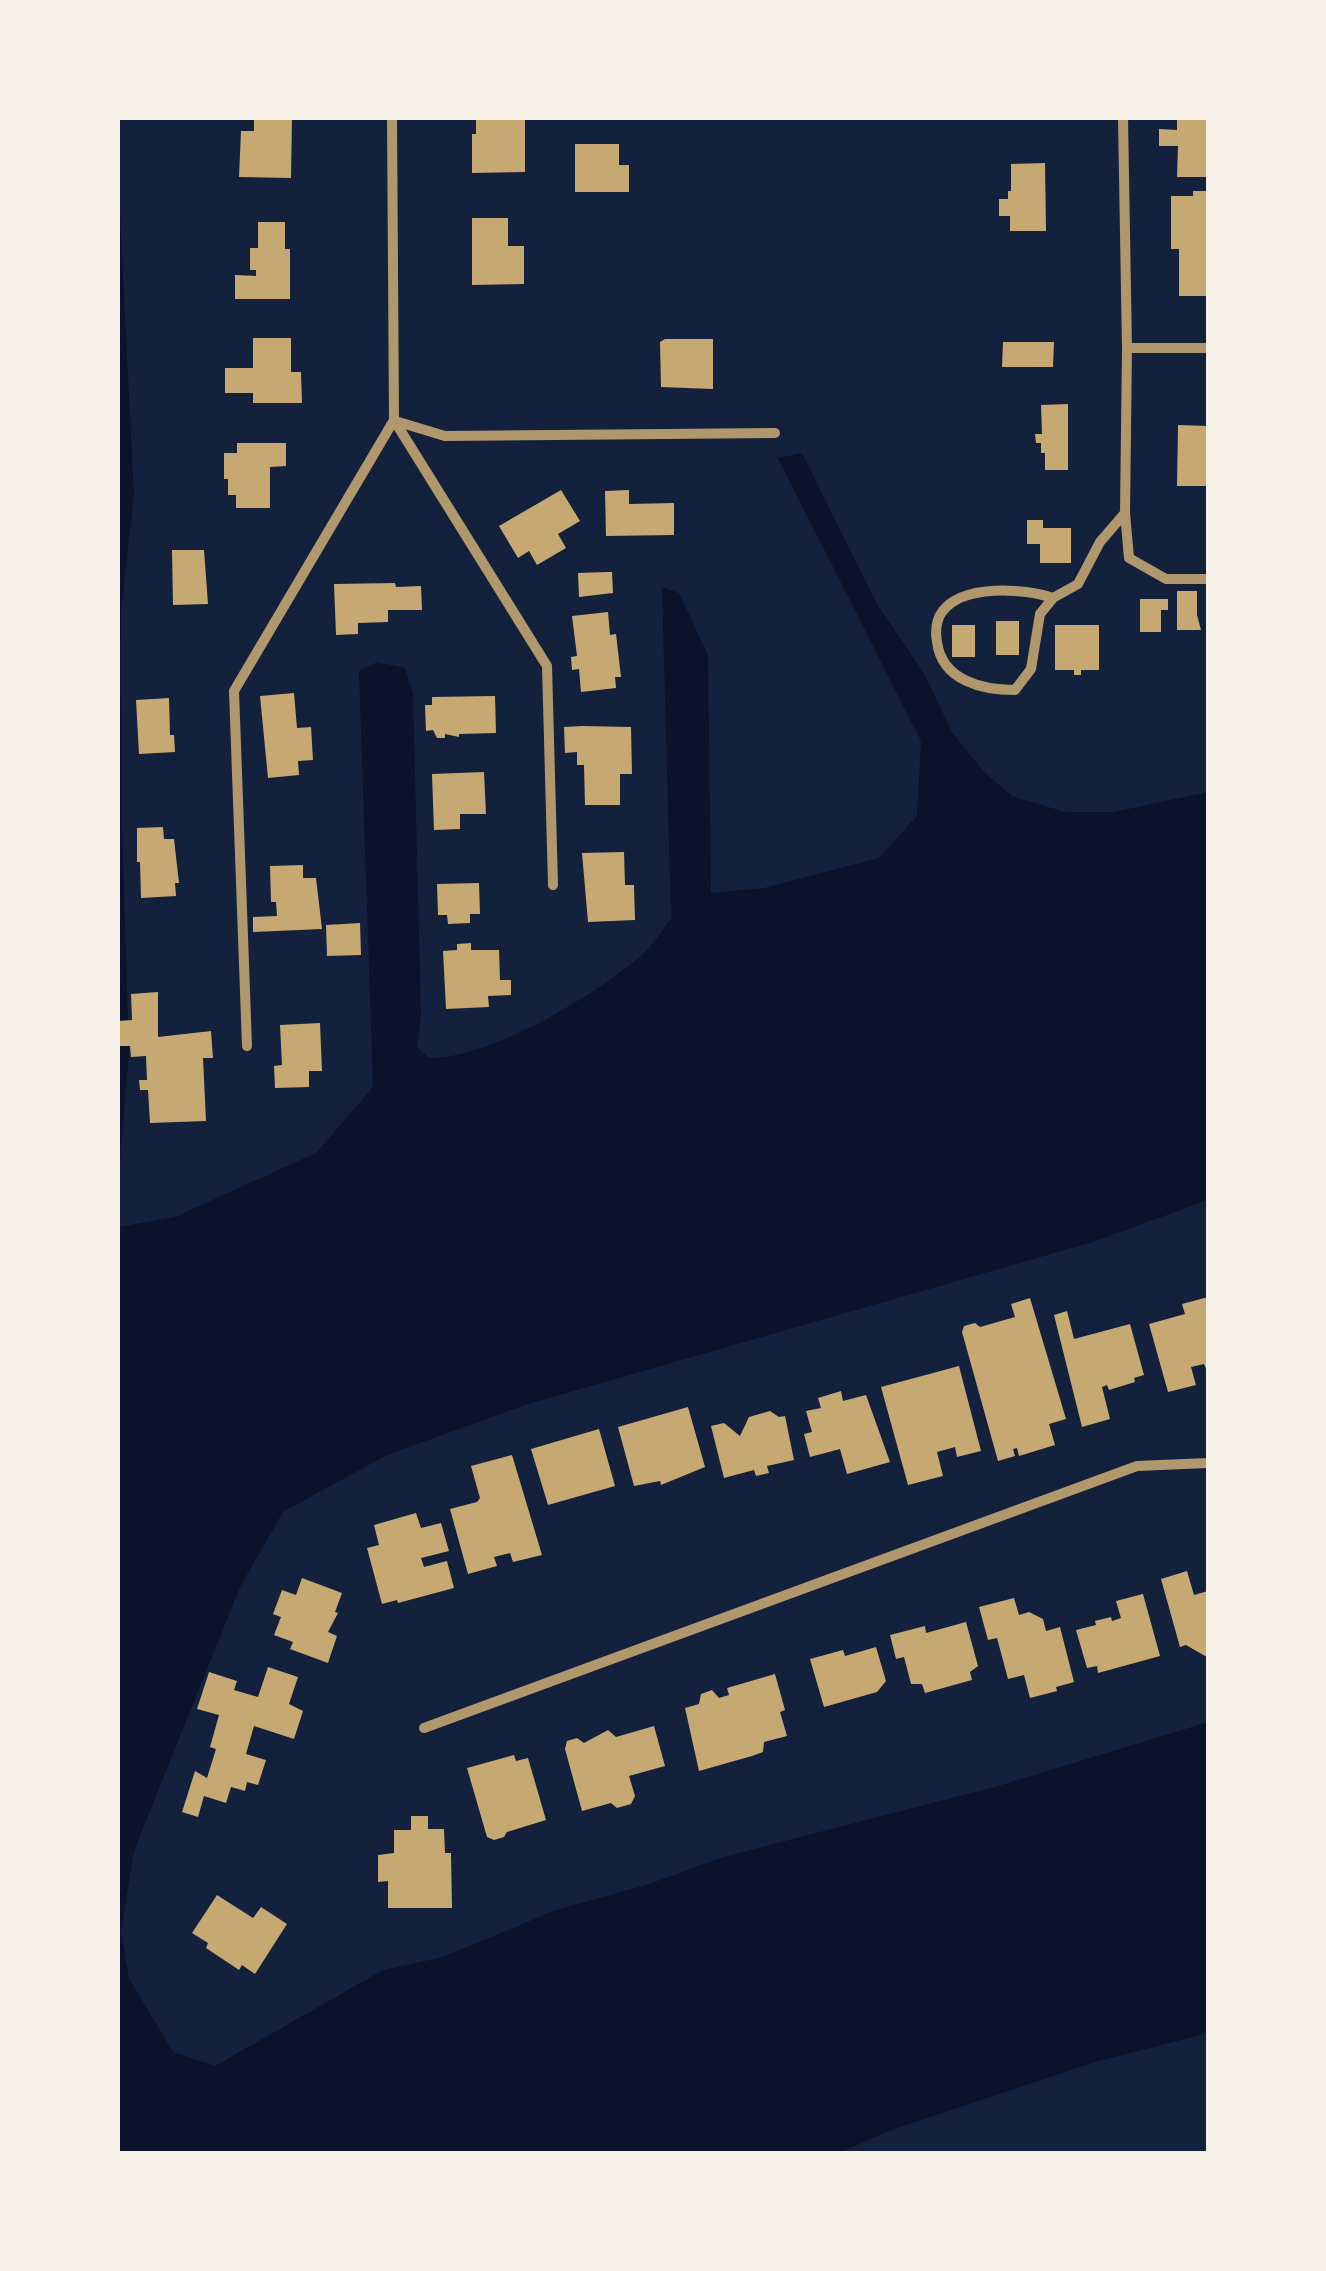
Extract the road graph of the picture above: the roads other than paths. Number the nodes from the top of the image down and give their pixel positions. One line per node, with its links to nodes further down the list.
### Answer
1 (392, 118): 5 (street)
2 (1122, 118): 3 (street)
3 (1127, 348): 4 (street); 7 (street)
4 (1208, 348)
5 (394, 420): 6 (street); 10 (street); 11 (street)
6 (775, 433)
7 (1124, 512): 8 (street); 9 (street)
8 (1208, 579)
9 (1053, 598): 9 (street)
10 (552, 885)
11 (247, 1046)
12 (1208, 1463): 13 (street)
13 (424, 1728)

